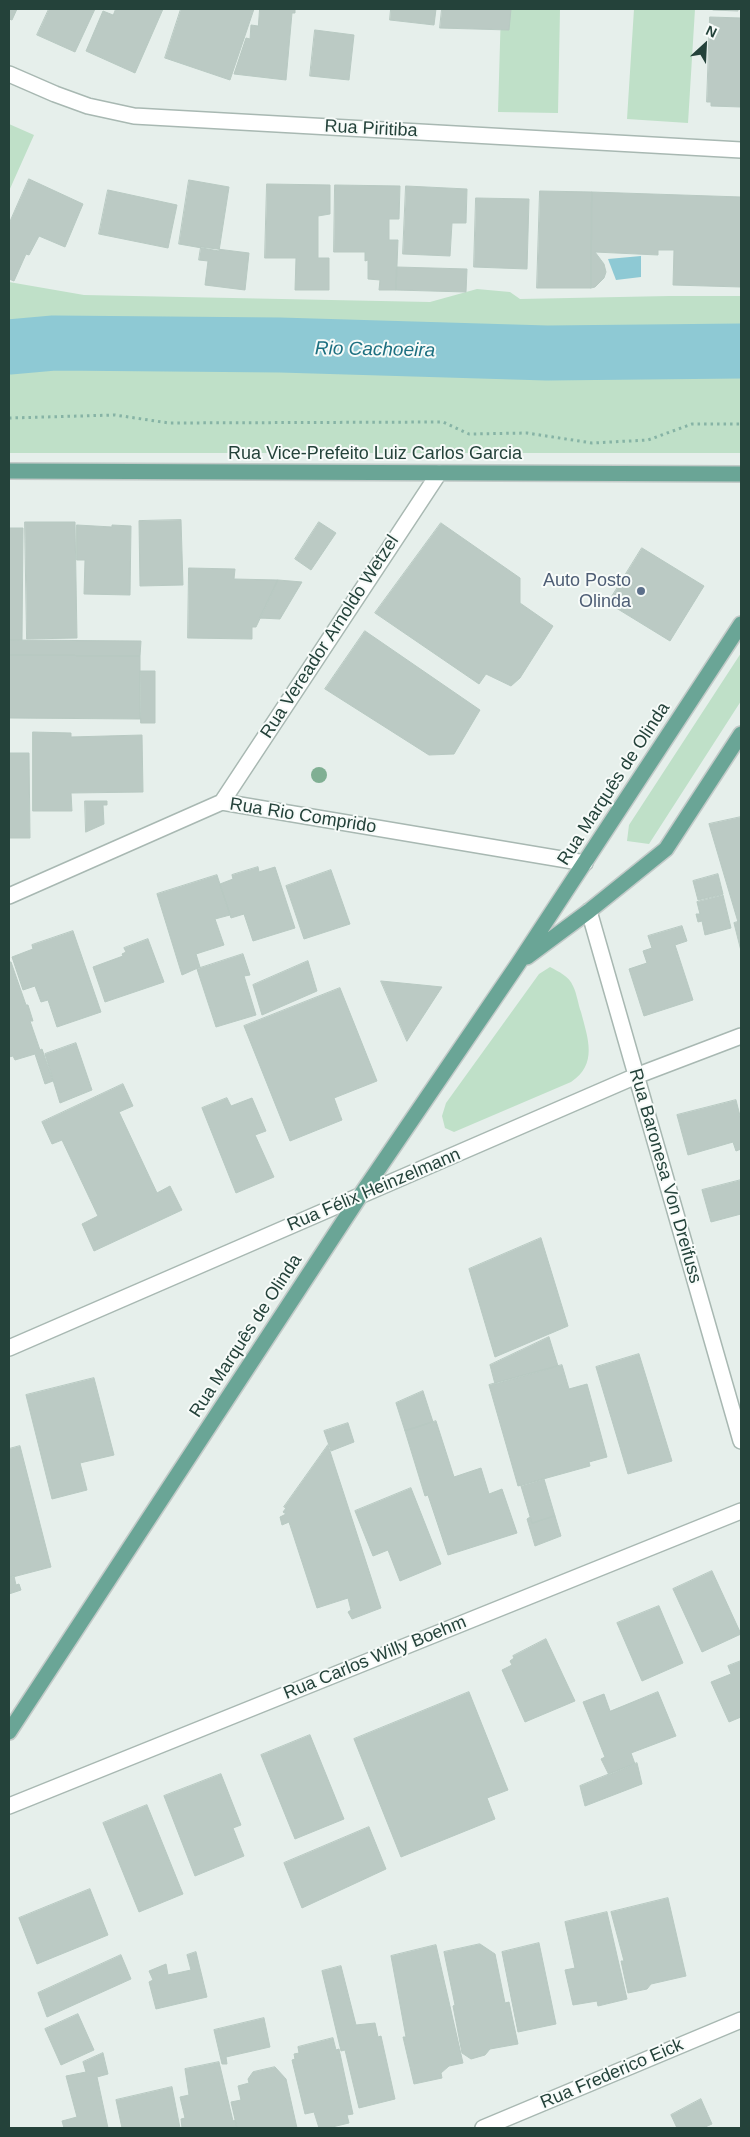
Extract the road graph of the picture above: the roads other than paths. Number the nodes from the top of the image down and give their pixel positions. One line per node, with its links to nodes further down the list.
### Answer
1 (9, 74): 2 (street, Rua Piritiba)
2 (741, 150)
3 (9, 471): 4 (main road, Rua Vice-Prefeito Luiz Carlos Garcia)
4 (439, 473): 5 (main road, Rua Vice-Prefeito Luiz Carlos Garcia); 8 (street, Rua Vereador Arnoldo Wetzel)
5 (741, 474)
6 (741, 624): 9 (main road, Rua Marquês de Olinda)
7 (741, 734): 11 (main road, Rua Marquês de Olinda)
8 (222, 802): 9 (street, Rua Rio Comprido); 10 (street, Rua Rio Comprido)
9 (585, 863): 12 (main road, Rua Marquês de Olinda)
10 (9, 896)
11 (589, 912): 12 (main road, Rua Marquês de Olinda); 14 (street, Rua Baronesa Von Dreifuss)
12 (518, 964): 15 (main road, Rua Marquês de Olinda)
13 (741, 1036): 14 (street, Rua Félix Heinzelmann)
14 (636, 1076): 15 (street, Rua Félix Heinzelmann); 17 (street, Rua Baronesa Von Dreifuss)
15 (360, 1196): 16 (street, Rua Félix Heinzelmann); 19 (main road, Rua Marquês de Olinda)
16 (9, 1348)
17 (741, 1441)
18 (741, 1510): 20 (street, Rua Carlos Willy Boehm)
19 (9, 1732)
20 (9, 1806)
21 (741, 2020): 22 (street, Rua Frederico Eick)
22 (483, 2128)

